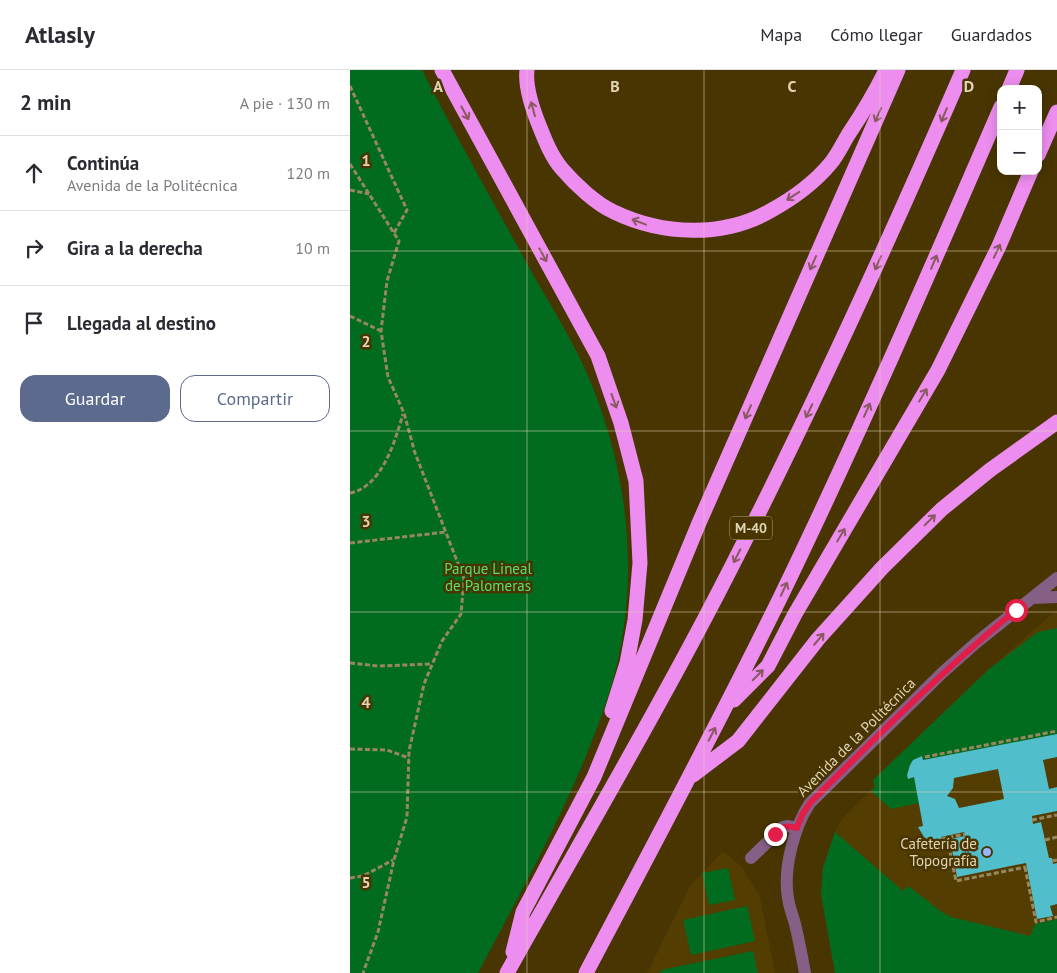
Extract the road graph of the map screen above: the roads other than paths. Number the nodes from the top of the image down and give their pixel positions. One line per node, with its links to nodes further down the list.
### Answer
1 (442, 70): 17 (highway, one-way to 17)
2 (527, 70): 3 (highway, one-way to 2)
3 (886, 70)
4 (898, 70): 17 (highway, one-way to 17)
5 (963, 70): 21 (highway, M-40, one-way to 21)
6 (1017, 70): 7 (highway)
7 (1010, 85)
8 (1057, 112): 10 (highway)
9 (997, 116): 16 (highway, one-way to 9)
10 (1042, 146)
11 (1030, 175): 16 (highway, one-way to 11)
12 (1057, 422): 18 (highway, one-way to 12)
13 (1057, 578): 15 (street, Avenida de la Politécnica)
14 (1057, 597): 15 (street)
15 (1032, 598): 19 (street, Avenida de la Politécnica)
16 (724, 710): 18 (highway, one-way to 16)
17 (594, 777): 21 (highway)
18 (690, 778): 22 (highway)
19 (797, 828): 20 (street); 23 (street, Avenida de la Politécnica)
20 (751, 858)
21 (507, 972)
22 (586, 973)
23 (805, 973)

